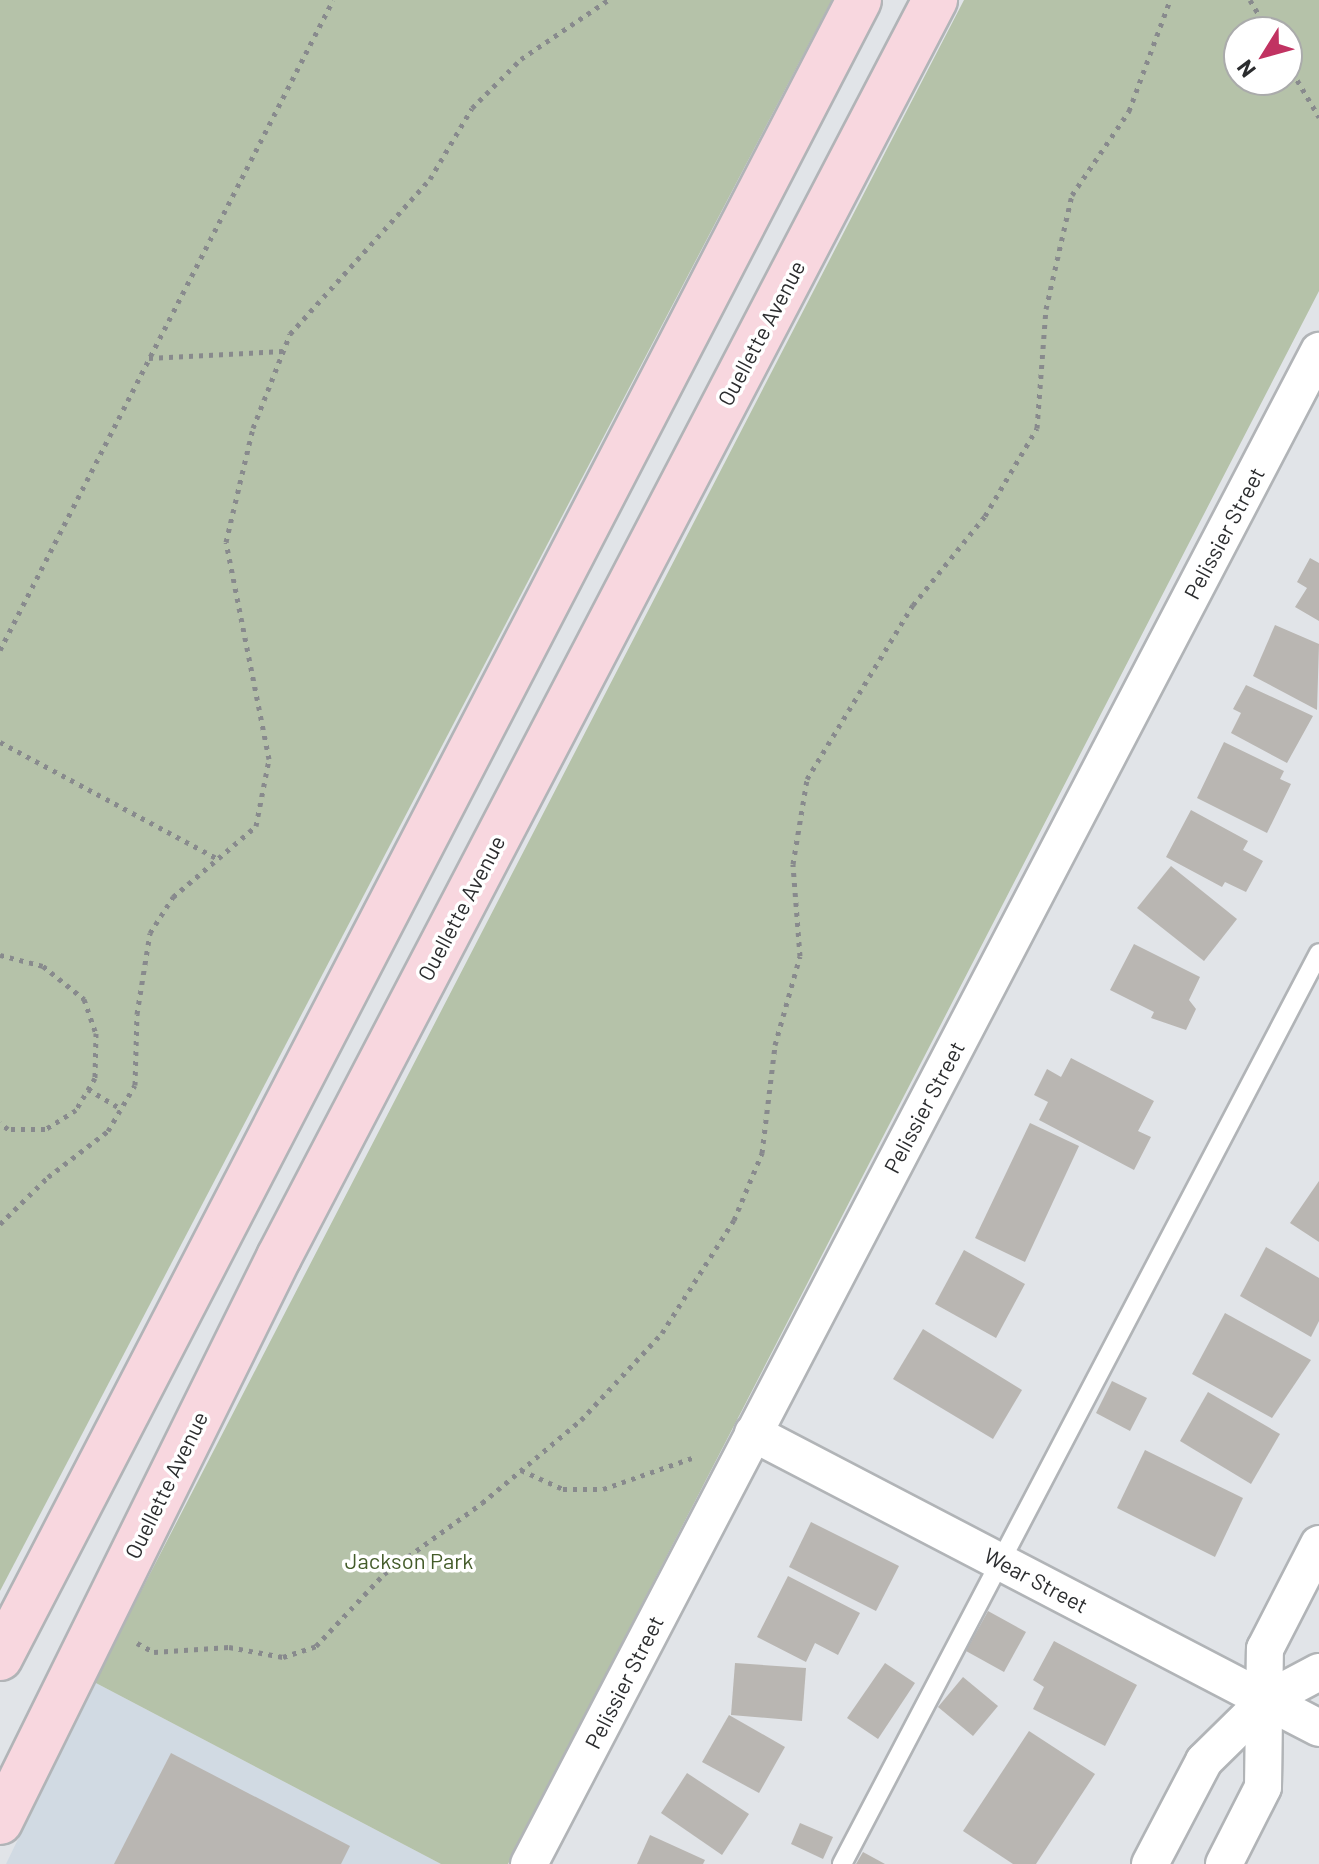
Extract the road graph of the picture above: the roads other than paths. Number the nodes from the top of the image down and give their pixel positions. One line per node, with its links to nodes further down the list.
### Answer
1 (859, 0): 8 (main road)
2 (935, 0): 12 (main road, Ouellette Avenue)
3 (1319, 351): 5 (street, Pelissier Street)
4 (1319, 953): 7 (lane)
5 (753, 1433): 7 (street, Wear Street); 13 (street, Pelissier Street)
6 (1319, 1544): 10 (street)
7 (1001, 1562): 10 (street, Wear Street); 14 (lane)
8 (0, 1658)
9 (1319, 1672): 10 (street)
10 (1266, 1700): 11 (street, Wear Street); 15 (street); 16 (street)
11 (1319, 1728)
12 (0, 1822)
13 (529, 1864)
14 (842, 1864)
15 (1150, 1864)
16 (1224, 1864)

